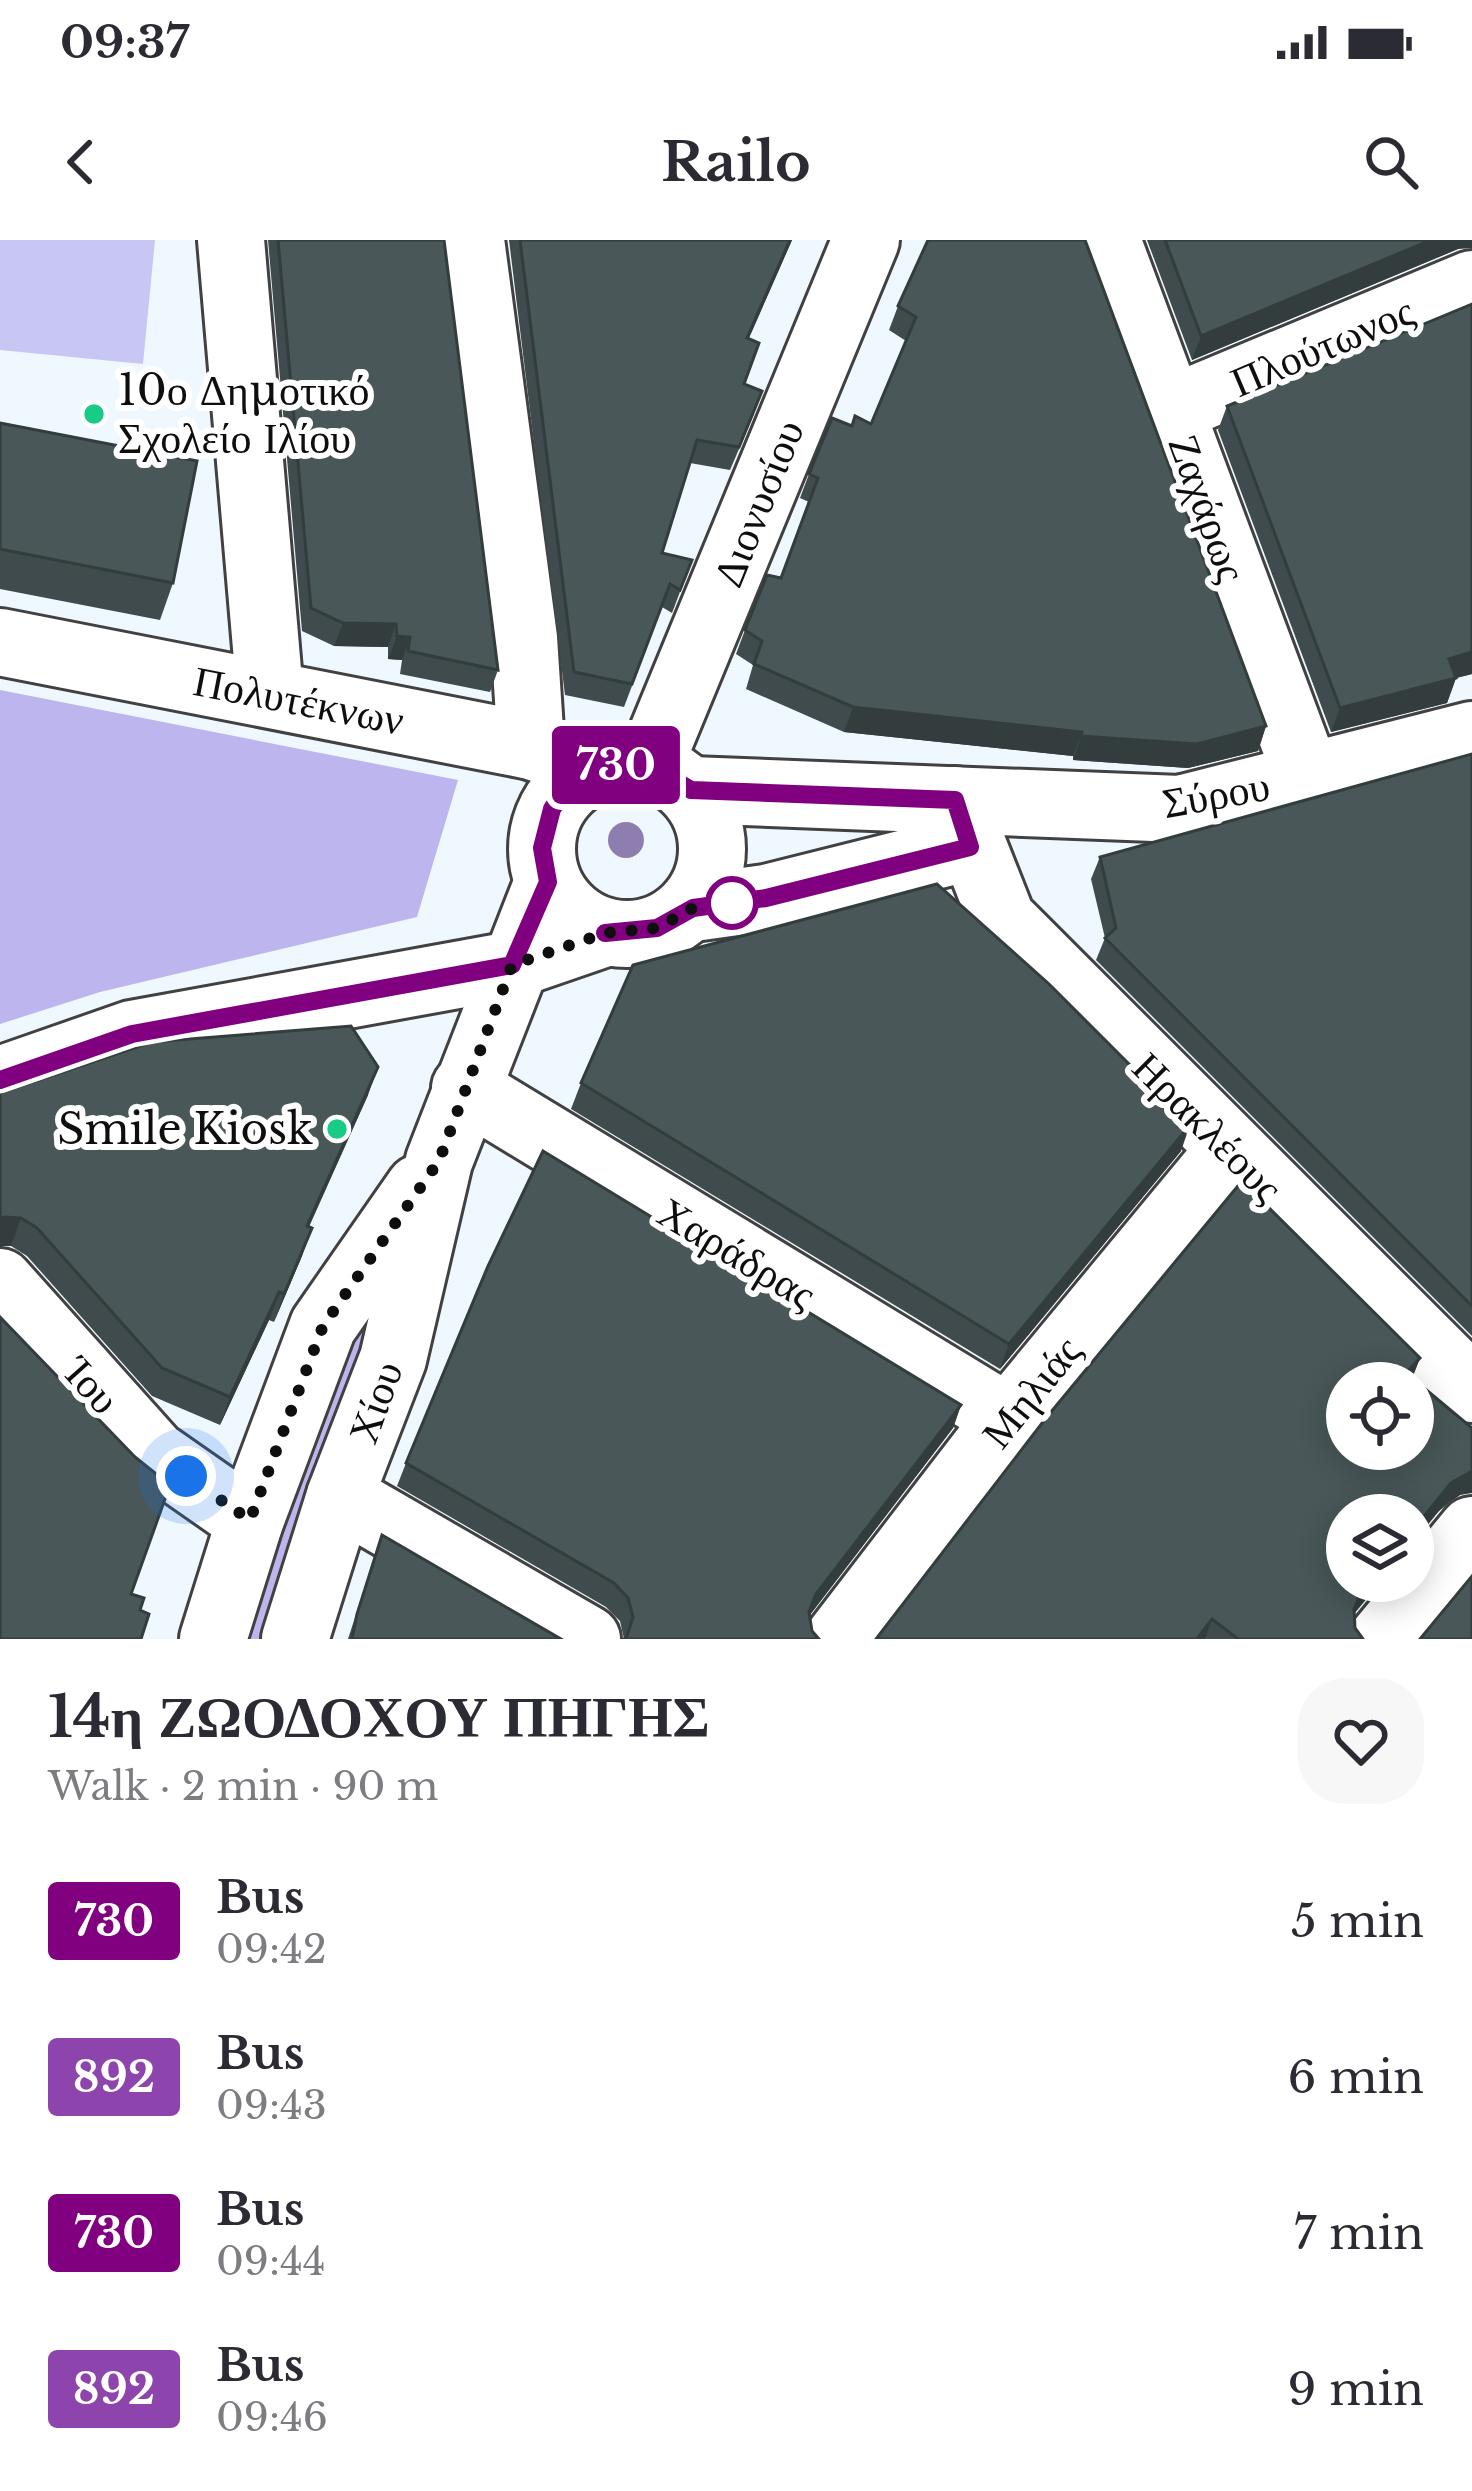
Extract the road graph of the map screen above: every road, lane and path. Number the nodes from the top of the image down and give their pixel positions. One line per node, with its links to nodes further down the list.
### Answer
1 (231, 240): 8 (street)
2 (471, 240): 10 (street)
3 (866, 240): 11 (street, Διονυσίου)
4 (1107, 240): 6 (street, Ζαχάρως)
5 (1472, 284): 6 (street, Πλούτωνος)
6 (1172, 409): 12 (street, Ζαχάρως)
7 (0, 642): 8 (street, Πολυτέκνων)
8 (270, 694): 10 (street, Πολυτέκνων)
9 (1472, 735): 12 (street, Σύρου)
10 (531, 746): 11 (street, Πολυτέκνων)
11 (646, 775): 13 (street, Σύρου); 14 (street); 15 (street)
12 (1307, 776): 13 (street, Σύρου)
13 (962, 824): 15 (street, Σύρου); 20 (street, Ηρακλέους)
14 (548, 882): 16 (street); 17 (street, Χίου)
15 (693, 908): 16 (street)
16 (605, 933): 17 (street)
17 (512, 965): 18 (street); 19 (street, Χίου)
18 (0, 1080)
19 (465, 1088): 21 (street, Χίου); 24 (street, Χαράδρας)
20 (1230, 1150): 23 (street, Ηρακλέους); 24 (street, Μηλιάς)
21 (439, 1161): 25 (street, Χίου); 26 (street, Χίου)
22 (0, 1282): 26 (street, Ίου)
23 (1472, 1389)
24 (1009, 1418): 31 (street, Μηλιάς)
25 (340, 1496): 29 (street, Χίου); 30 (street)
26 (250, 1520): 28 (street, Χίου)
27 (1472, 1530): 32 (street)
28 (213, 1639)
29 (295, 1639)
30 (587, 1639)
31 (838, 1639)
32 (1382, 1639)

